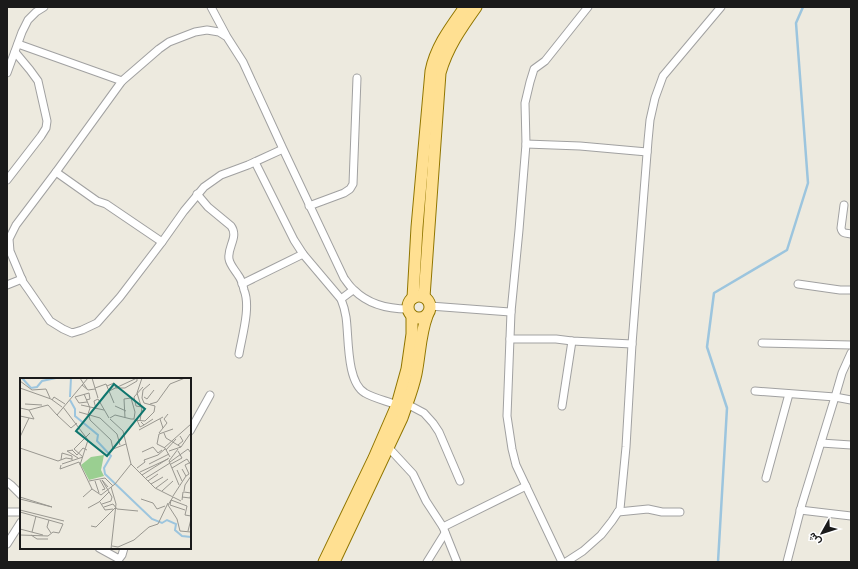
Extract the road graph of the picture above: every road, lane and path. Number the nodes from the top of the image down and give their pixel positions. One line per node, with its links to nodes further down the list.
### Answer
1 (44, 7): 8 (street)
2 (211, 7): 7 (street)
3 (465, 7): 32 (main road)
4 (476, 7): 32 (main road)
5 (588, 7): 13 (street)
6 (721, 7): 15 (street)
7 (227, 37): 12 (street); 14 (street)
8 (18, 44): 9 (street); 12 (street)
9 (15, 52): 10 (street); 18 (street)
10 (7, 73)
11 (357, 78): 20 (street)
12 (122, 81): 17 (street)
13 (526, 144): 15 (street); 33 (street)
14 (283, 149): 16 (street); 20 (street)
15 (647, 152): 38 (street)
16 (255, 162): 19 (street); 24 (street)
17 (56, 172): 23 (street); 25 (street)
18 (7, 180)
19 (198, 194): 23 (street); 26 (street)
20 (310, 206): 29 (street)
21 (844, 206): 22 (street)
22 (851, 234)
23 (162, 242): 25 (street)
24 (303, 254): 26 (street); 31 (street)
25 (22, 279): 28 (street)
26 (242, 284): 41 (street)
27 (798, 284): 30 (street)
28 (7, 285)
29 (353, 290): 31 (street); 34 (street)
30 (851, 290)
31 (341, 299): 47 (street)
32 (424, 304): 33 (street); 34 (main road); 34 (main road); 47 (main road)
33 (511, 312): 35 (street)
34 (410, 313): 47 (main road)
35 (510, 339): 36 (street); 56 (street)
36 (572, 341): 38 (street); 48 (street)
37 (762, 343): 39 (street)
38 (632, 344): 61 (street)
39 (851, 345)
40 (851, 353): 45 (street)
41 (239, 354)
42 (756, 391): 43 (street)
43 (789, 394): 45 (street); 53 (street)
44 (210, 395): 49 (street)
45 (835, 397): 46 (street); 50 (street)
46 (851, 400)
47 (402, 404): 52 (main road); 54 (street); 70 (main road)
48 (562, 406)
49 (191, 429)
50 (821, 443): 51 (street); 58 (street)
51 (851, 445)
52 (388, 447): 65 (street); 71 (main road)
53 (766, 478)
54 (460, 481)
55 (7, 482): 57 (street)
56 (526, 486): 65 (street); 74 (street)
57 (20, 494)
58 (800, 510): 63 (street); 76 (street)
59 (7, 512): 60 (street)
60 (20, 512)
61 (618, 512): 62 (street); 75 (street)
62 (680, 512)
63 (851, 516)
64 (20, 524): 66 (street)
65 (444, 530): 72 (street); 73 (street)
66 (7, 544)
67 (100, 549): 69 (street)
68 (124, 549): 69 (street)
69 (118, 561)
70 (324, 562)
71 (334, 562)
72 (427, 562)
73 (457, 562)
74 (562, 562)
75 (566, 562)
76 (787, 562)

